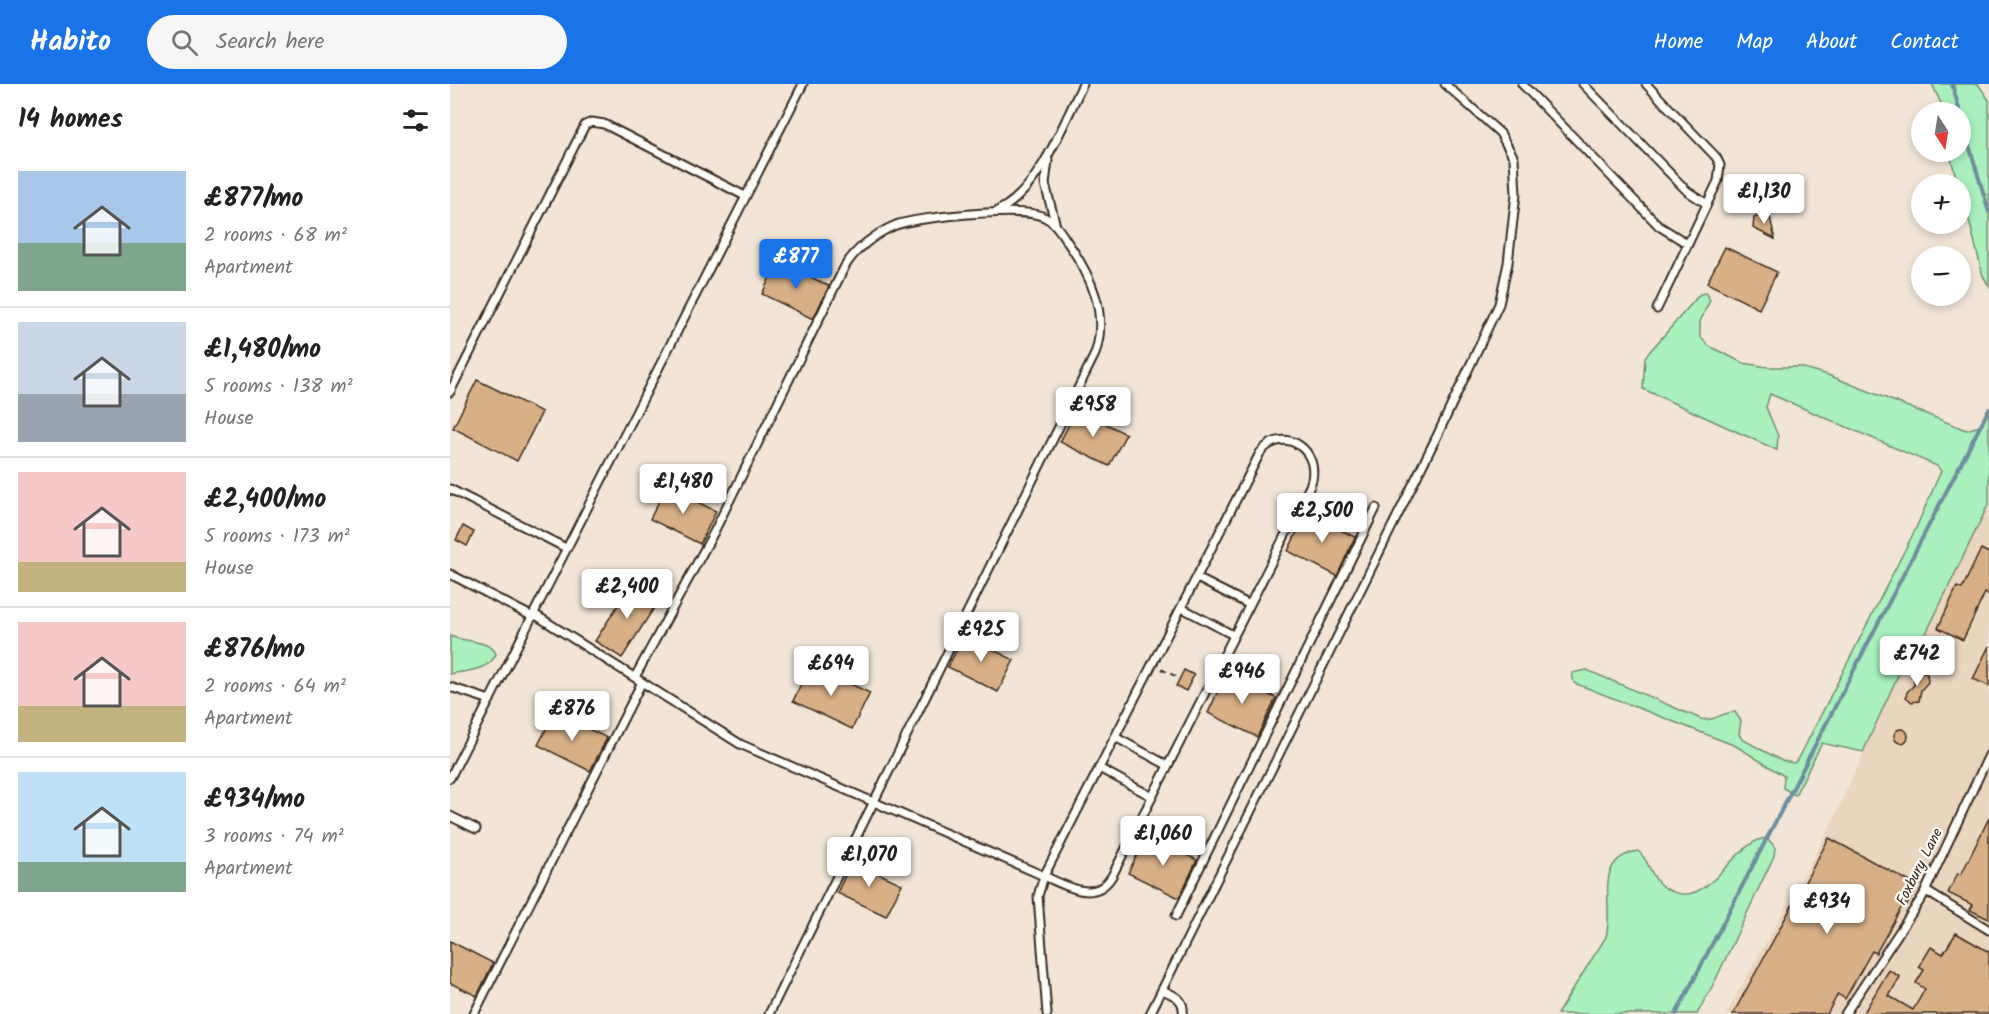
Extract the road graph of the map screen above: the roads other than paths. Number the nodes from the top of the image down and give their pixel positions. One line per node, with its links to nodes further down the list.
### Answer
1 (803, 84): 8 (lane)
2 (1083, 84): 7 (lane)
3 (1445, 84): 41 (lane)
4 (1522, 84): 12 (lane)
5 (1584, 84): 9 (lane)
6 (1646, 84): 9 (lane)
7 (1051, 149): 10 (lane); 11 (lane)
8 (745, 196): 14 (lane); 17 (lane)
9 (1707, 204): 12 (lane)
10 (991, 213): 11 (lane); 24 (lane)
11 (1059, 231): 34 (lane)
12 (1688, 244): 13 (lane)
13 (1657, 309)
14 (450, 392)
15 (450, 489): 17 (lane)
16 (1376, 508): 39 (lane)
17 (566, 548): 22 (lane)
18 (450, 574): 22 (lane)
19 (1197, 578): 20 (lane); 20 (lane); 21 (lane)
20 (1248, 604): 23 (lane)
21 (1182, 608): 23 (lane); 28 (lane)
22 (534, 615): 24 (lane); 27 (lane)
23 (1233, 635): 30 (lane)
24 (635, 677): 25 (lane)
25 (642, 682): 34 (lane); 42 (lane)
26 (450, 687): 27 (lane)
27 (490, 700): 32 (lane)
28 (1115, 737): 30 (lane); 31 (lane)
29 (1989, 755): 38 (lane, Foxbury Lane)
30 (1167, 765): 33 (lane)
31 (1099, 768): 33 (lane); 37 (lane)
32 (450, 778)
33 (1151, 796): 37 (lane)
34 (874, 801): 37 (lane); 43 (lane)
35 (450, 816): 36 (lane)
36 (476, 829)
37 (1044, 876): 44 (lane)
38 (1926, 891): 40 (lane); 47 (lane, Foxbury Lane)
39 (1176, 916)
40 (1989, 930)
41 (1162, 990): 45 (lane); 46 (lane)
42 (474, 1014)
43 (769, 1014)
44 (1047, 1014)
45 (1150, 1014)
46 (1182, 1014)
47 (1845, 1014)

